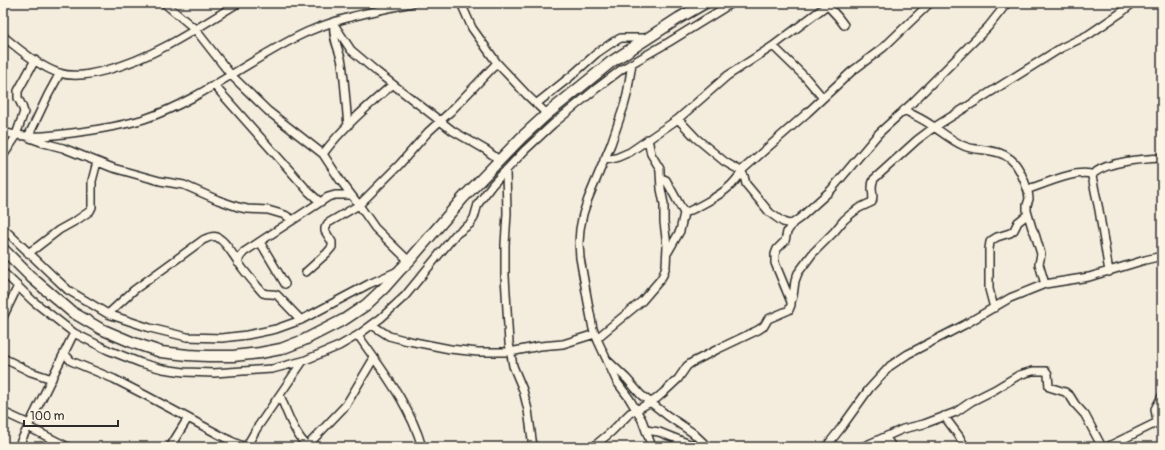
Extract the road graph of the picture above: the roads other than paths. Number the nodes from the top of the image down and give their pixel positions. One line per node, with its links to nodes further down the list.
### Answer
1 (164, 3): 13 (street)
2 (238, 3): 13 (street)
3 (412, 3): 11 (street)
4 (461, 3): 19 (street)
5 (705, 3): 15 (main road)
6 (732, 3): 18 (street)
7 (930, 3): 24 (street)
8 (1007, 3): 26 (street)
9 (1133, 3): 31 (street)
10 (828, 4): 12 (street); 16 (street)
11 (333, 25): 21 (street); 22 (street); 30 (street)
12 (844, 26)
13 (195, 30): 20 (street); 21 (street)
14 (3, 36): 17 (street)
15 (648, 38): 25 (street); 27 (main road)
16 (773, 46): 24 (street); 28 (street)
17 (35, 60): 20 (street); 33 (street)
18 (632, 63): 40 (street); 42 (street)
19 (497, 64): 25 (street); 29 (street)
20 (60, 74): 34 (street)
21 (231, 75): 23 (street); 36 (street)
22 (392, 84): 29 (street); 30 (street)
23 (214, 85): 34 (street); 48 (street)
24 (823, 98): 43 (street)
25 (536, 104): 27 (street)
26 (904, 110): 31 (street); 53 (street)
27 (546, 114): 39 (main road)
28 (678, 119): 35 (street); 43 (street)
29 (441, 121): 39 (street); 49 (street)
30 (348, 126): 36 (street)
31 (934, 127): 46 (street); 71 (street)
32 (3, 132): 33 (street)
33 (16, 135): 34 (street); 37 (street)
34 (27, 137): 41 (street)
35 (648, 139): 40 (street); 45 (street)
36 (323, 154): 47 (street)
37 (3, 156)
38 (1162, 158): 44 (street)
39 (499, 160): 62 (main road)
40 (604, 160): 79 (street)
41 (97, 162): 52 (street); 59 (street)
42 (506, 170): 76 (street); 80 (street)
43 (741, 172): 50 (street); 53 (street)
44 (1093, 175): 46 (street); 67 (street)
45 (661, 178): 50 (street); 60 (street)
46 (1028, 191): 51 (street)
47 (351, 195): 48 (street); 49 (street)
48 (320, 202): 52 (street)
49 (359, 205): 62 (street); 66 (street)
50 (684, 213): 60 (street)
51 (1027, 215): 69 (street); 72 (street)
52 (293, 220): 55 (street)
53 (792, 223): 71 (street)
54 (3, 228): 59 (street)
55 (260, 242): 58 (street); 68 (street)
56 (3, 250): 64 (main road)
57 (230, 251): 58 (street); 63 (street); 73 (street)
58 (244, 252): 63 (street)
59 (28, 253): 73 (street)
60 (667, 253): 79 (street)
61 (1162, 256): 67 (street)
62 (409, 261): 64 (main road)
63 (238, 263): 75 (street)
64 (400, 270): 75 (street)
65 (3, 272): 70 (street)
66 (306, 272)
67 (1108, 272): 69 (street)
68 (285, 284)
69 (1045, 284): 72 (street)
70 (18, 286): 74 (street); 77 (street)
71 (790, 302): 89 (street)
72 (994, 308): 109 (street)
73 (108, 314): 75 (street)
74 (3, 317)
75 (301, 320)
76 (372, 325): 78 (street); 80 (street)
77 (74, 333): 81 (street); 85 (street)
78 (358, 335): 83 (street); 85 (street)
79 (596, 336): 80 (street); 84 (street)
80 (510, 352): 104 (street)
81 (64, 353): 86 (street); 93 (street)
82 (3, 358): 86 (street)
83 (374, 358): 102 (street); 103 (street)
84 (606, 360): 89 (street); 90 (street)
85 (303, 361): 87 (street)
86 (52, 379): 95 (street)
87 (280, 395): 101 (street); 102 (street)
88 (1162, 396): 94 (street)
89 (651, 402): 90 (street); 108 (street)
90 (635, 410): 96 (street); 105 (street)
91 (3, 412): 95 (street)
92 (944, 416): 97 (street); 112 (street); 113 (street)
93 (188, 418): 98 (street); 101 (street)
94 (1159, 421): 114 (street)
95 (29, 426): 99 (street); 100 (street)
96 (646, 430): 106 (street); 107 (street)
97 (884, 438): 110 (street); 111 (street)
98 (173, 446)
99 (18, 447)
100 (68, 447)
101 (245, 447)
102 (307, 447)
103 (422, 447)
104 (533, 447)
105 (593, 447)
106 (652, 447)
107 (697, 447)
108 (708, 447)
109 (826, 447)
110 (862, 447)
111 (892, 447)
112 (965, 447)
113 (1102, 447)
114 (1107, 447)

